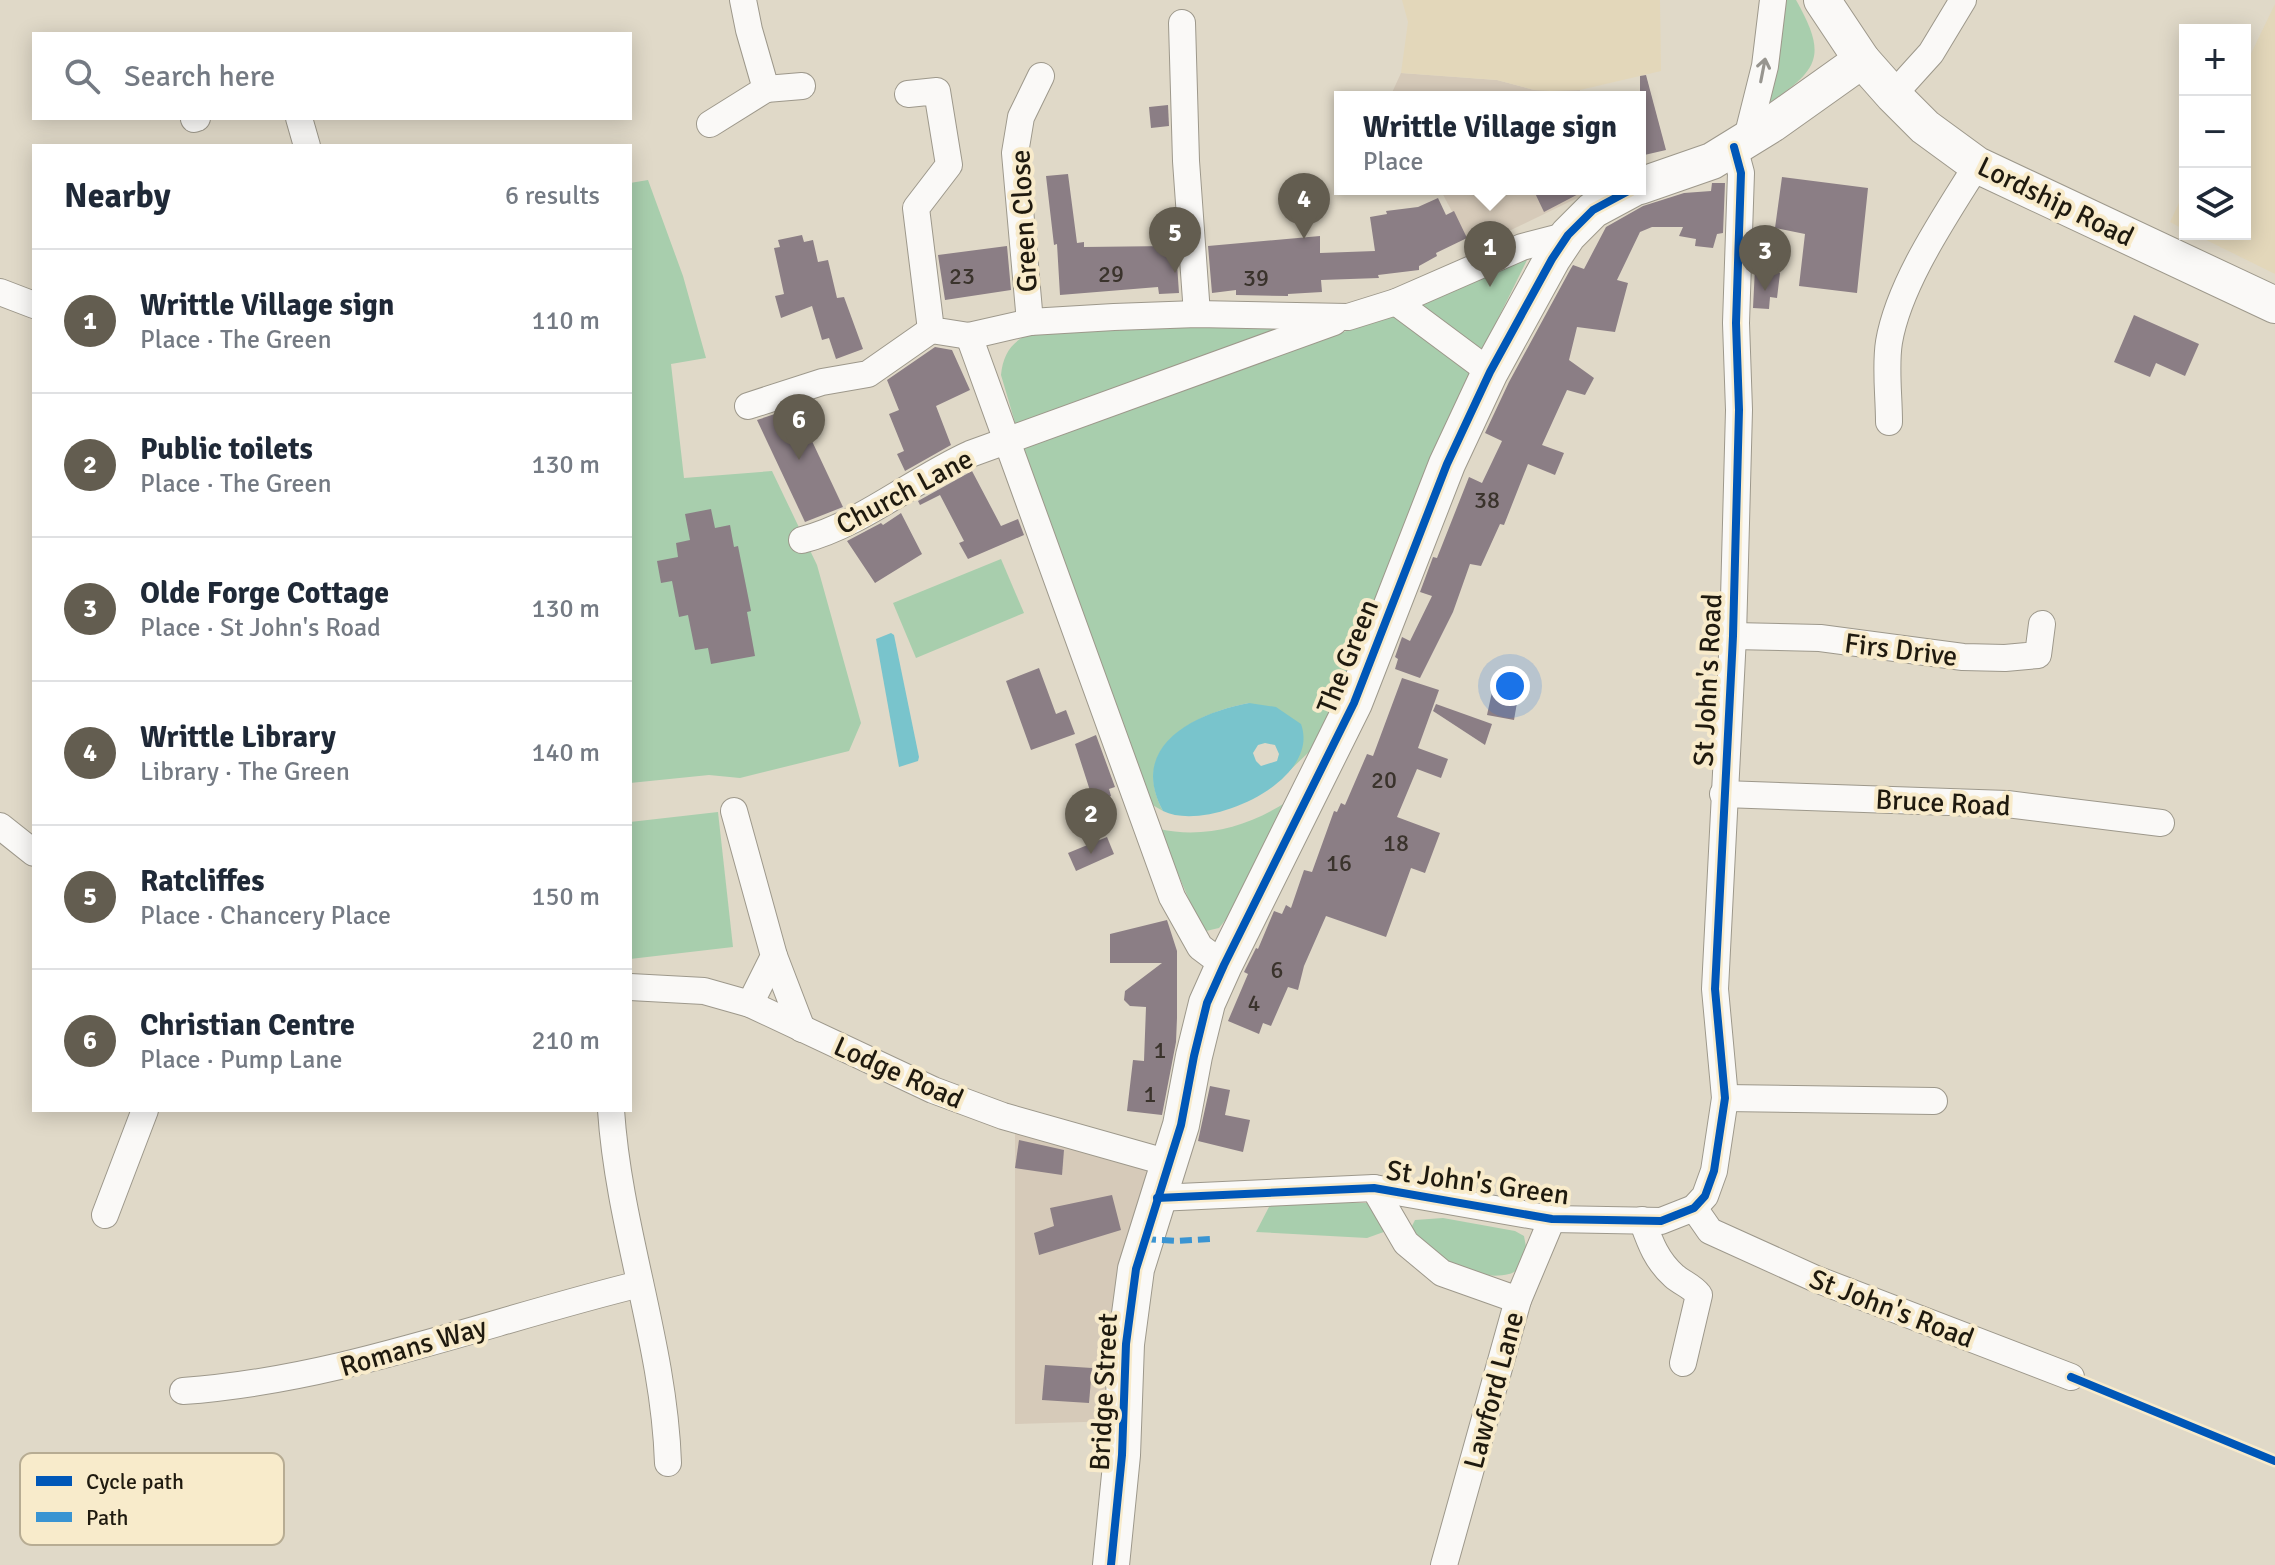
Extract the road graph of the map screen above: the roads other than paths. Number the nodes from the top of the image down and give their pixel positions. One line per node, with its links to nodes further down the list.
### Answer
1 (743, 0): 9 (street)
2 (1773, 0): 14 (street, one-way to 2)
3 (1822, 0): 6 (street, Lordship Road)
4 (1963, 0): 11 (street)
5 (1182, 23): 24 (street)
6 (1862, 60): 11 (street, Lordship Road); 14 (street)
7 (1041, 76): 26 (street, Green Close)
8 (802, 86): 9 (street)
9 (766, 89): 13 (street)
10 (908, 94): 27 (street)
11 (1893, 95): 16 (street, Lordship Road)
12 (300, 120): 15 (street)
13 (710, 124)
14 (1741, 143): 17 (street); 35 (street, St John's Road)
15 (306, 144)
16 (1977, 165): 23 (street, Lordship Road); 31 (street)
17 (1646, 184)
18 (1621, 195): 19 (street, The Green)
19 (1568, 235): 21 (street, The Green); 29 (street, The Green)
20 (0, 292): 22 (street)
21 (1396, 302): 25 (street, The Green); 29 (street)
22 (32, 304)
23 (2275, 305)
24 (1197, 314): 25 (street, The Green); 26 (street, The Green)
25 (1348, 317): 32 (street, The Green)
26 (1030, 322): 28 (street, The Green)
27 (931, 330): 28 (street); 30 (street)
28 (969, 336): 32 (street)
29 (1490, 372): 42 (street, The Green)
30 (748, 406)
31 (1889, 422)
32 (1007, 442): 33 (street, Church Lane); 42 (street)
33 (802, 540)
34 (2042, 624): 35 (street, Firs Drive)
35 (1733, 636): 36 (street, St John's Road)
36 (1723, 794): 38 (street, Bruce Road); 46 (street, St John's Road)
37 (734, 811): 41 (street)
38 (2161, 823)
39 (0, 826): 40 (street)
40 (32, 851)
41 (774, 956): 44 (street); 45 (street)
42 (1224, 965): 50 (street, The Green)
43 (632, 987): 44 (street, Lodge Road)
44 (750, 1004): 45 (street, Lodge Road)
45 (802, 1029): 50 (street, Lodge Road)
46 (1725, 1098): 47 (street); 52 (street, St John's Road)
47 (1934, 1101)
48 (144, 1112): 53 (street)
49 (611, 1112): 56 (street)
50 (1163, 1179): 51 (street, St John's Green); 62 (street, Bridge Street)
51 (1374, 1188): 54 (street, St John's Green); 57 (street, St John's Green)
52 (1694, 1208): 55 (street, St John's Green); 59 (street, St John's Road)
53 (105, 1215)
54 (1552, 1219): 55 (street, St John's Green); 57 (street, Lawford Lane)
55 (1642, 1220): 58 (street)
56 (640, 1284): 60 (street, Romans Way); 61 (street)
57 (1518, 1300): 63 (street, Lawford Lane)
58 (1683, 1363)
59 (2071, 1377)
60 (183, 1391)
61 (668, 1463)
62 (1111, 1565)
63 (1444, 1565)

